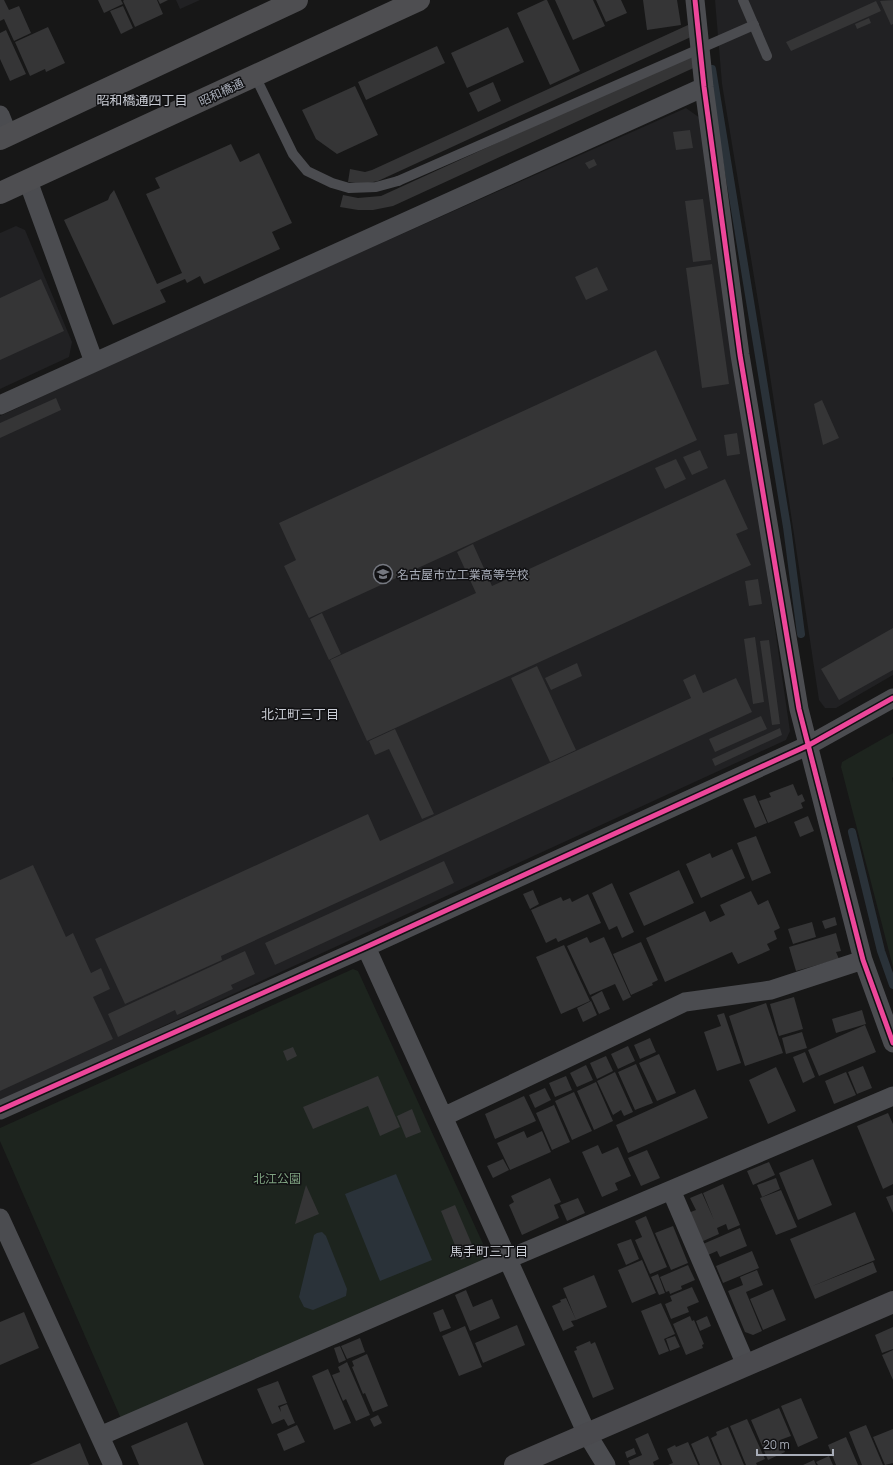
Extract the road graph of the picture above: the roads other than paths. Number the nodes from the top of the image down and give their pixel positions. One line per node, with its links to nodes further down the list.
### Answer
1 (297, 0): 10 (highway)
2 (420, 0): 7 (highway, 昭和橋通)
3 (695, 0): 8 (street)
4 (742, 0): 5 (lane)
5 (754, 25): 6 (lane); 7 (lane, bridge)
6 (768, 56)
7 (255, 76): 11 (highway, 昭和橋通)
8 (704, 87): 13 (street); 16 (street)
9 (0, 115): 10 (street)
10 (4, 137)
11 (28, 181): 12 (highway, 昭和橋通); 13 (street)
12 (0, 193)
13 (94, 362): 14 (street)
14 (0, 405)
15 (893, 698): 16 (street)
16 (809, 745): 17 (street); 18 (street)
17 (366, 947): 21 (street); 22 (street)
18 (863, 960): 19 (street); 22 (street)
19 (893, 1043)
20 (893, 1096): 23 (street)
21 (0, 1110)
22 (443, 1117): 25 (street)
23 (670, 1190): 25 (street); 27 (street)
24 (0, 1218): 29 (street)
25 (508, 1259): 28 (street); 29 (street)
26 (893, 1302): 27 (street)
27 (746, 1365): 28 (street)
28 (587, 1434): 31 (street); 32 (street)
29 (100, 1436): 30 (street)
30 (113, 1465)
31 (515, 1465)
32 (606, 1465)

